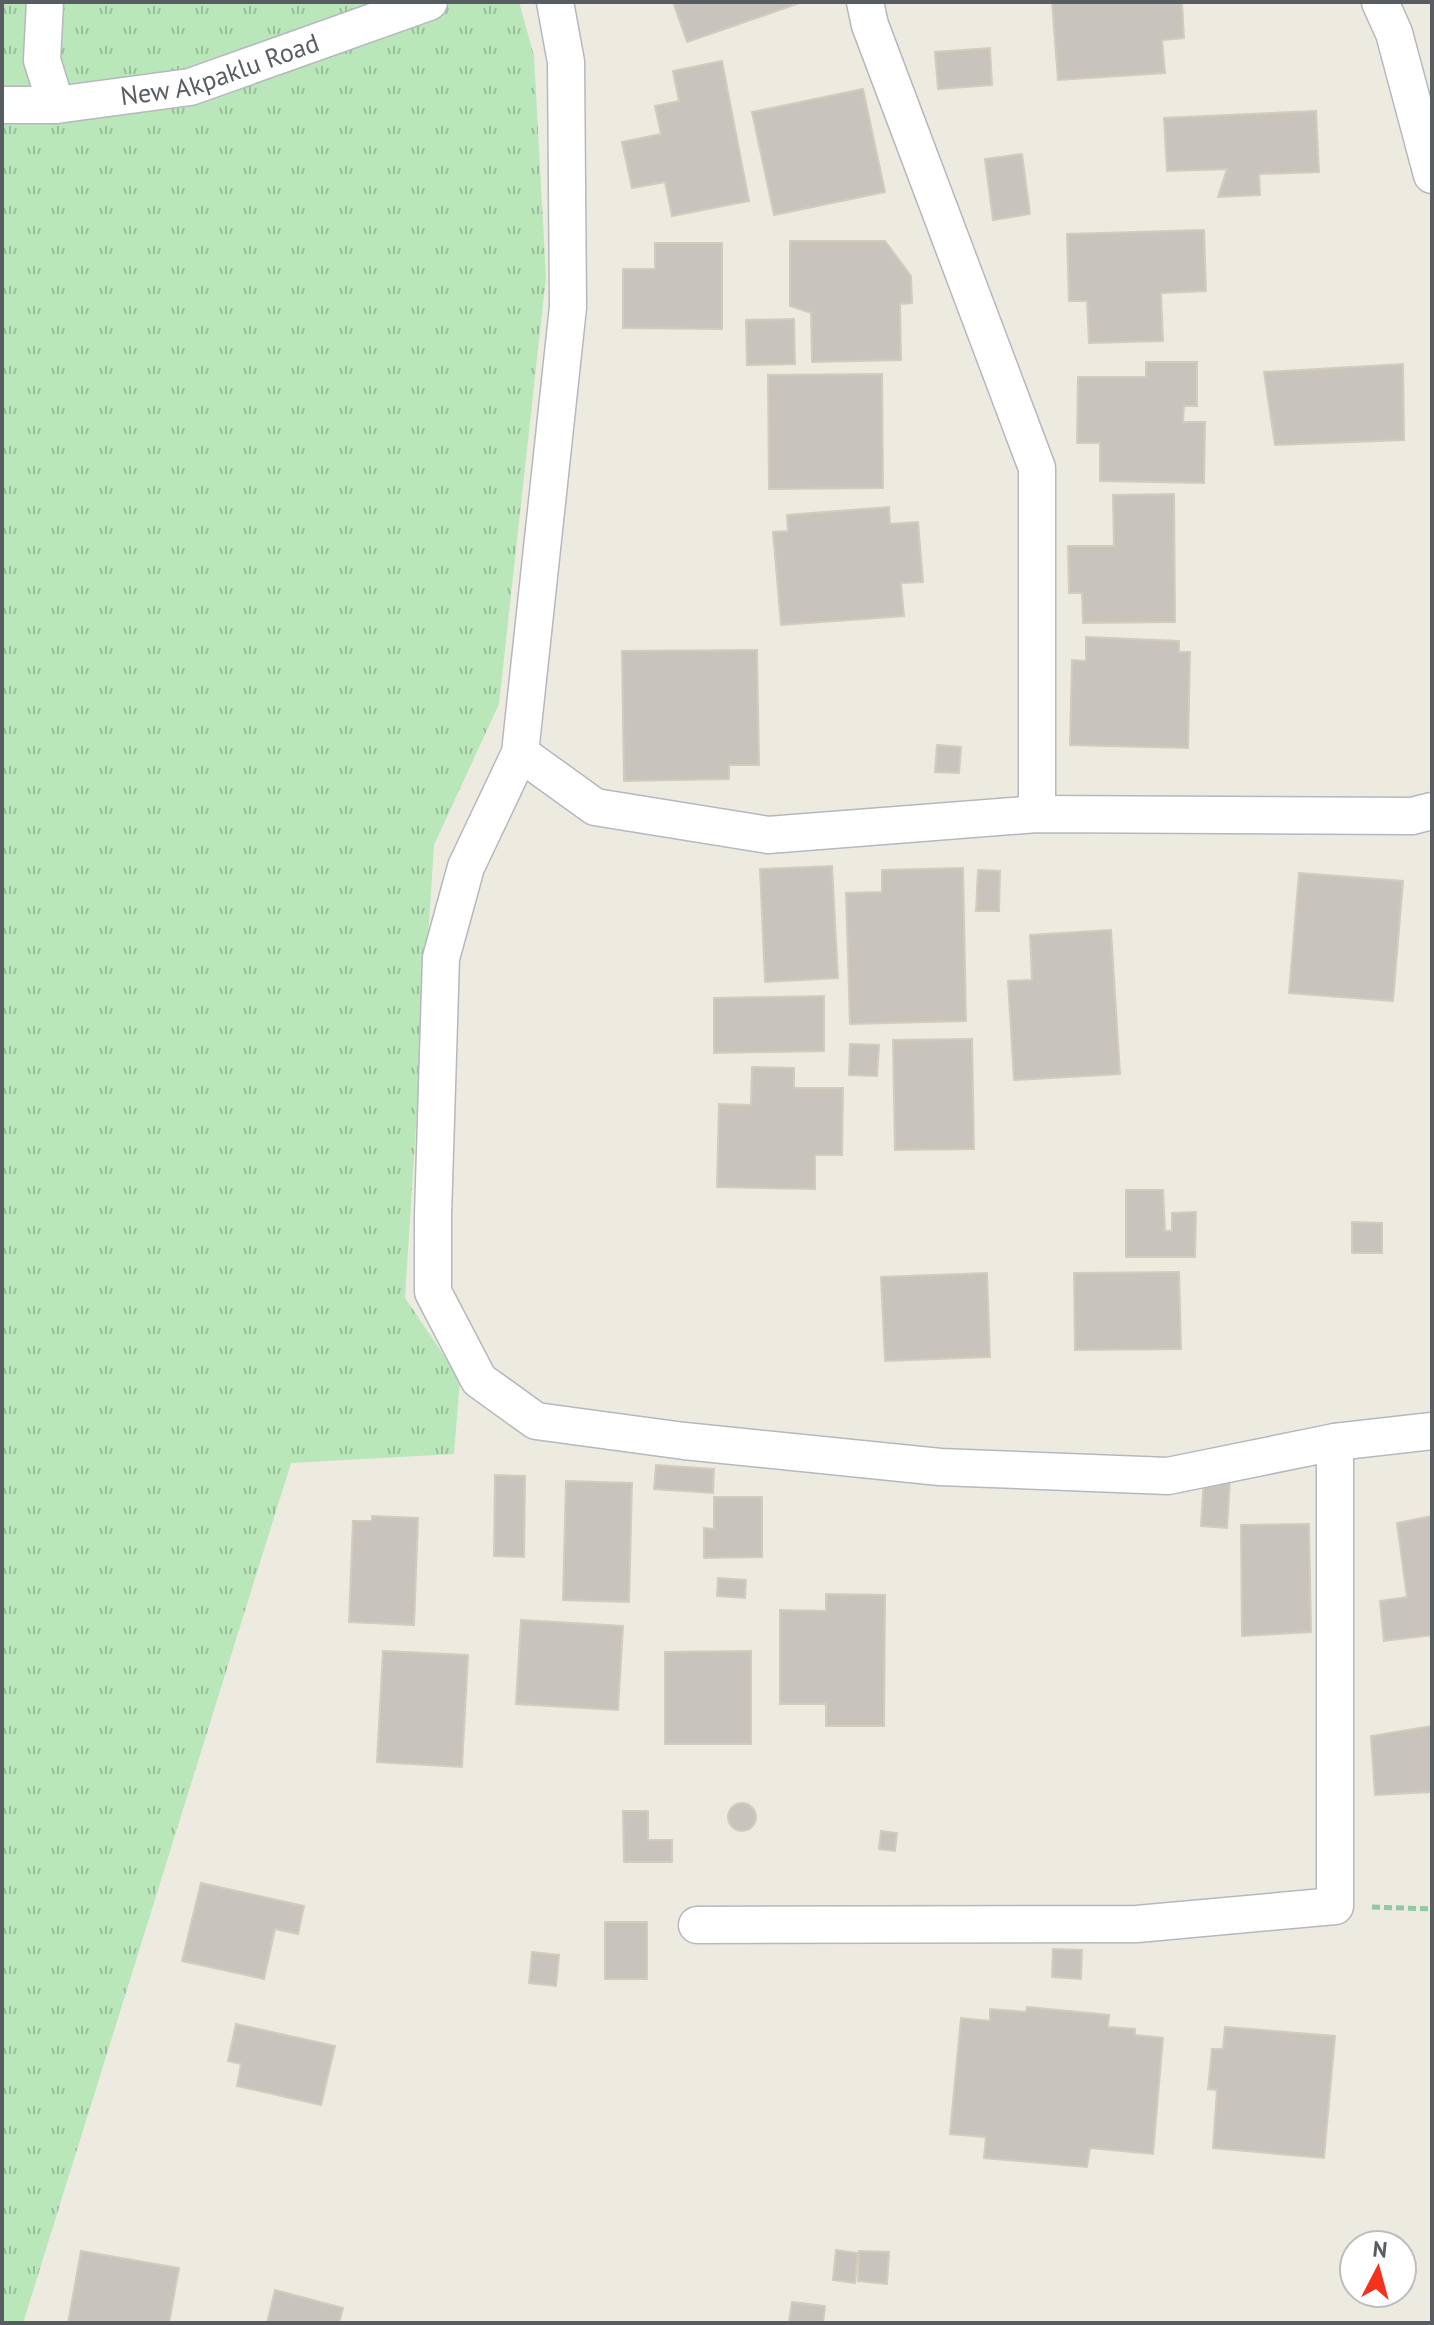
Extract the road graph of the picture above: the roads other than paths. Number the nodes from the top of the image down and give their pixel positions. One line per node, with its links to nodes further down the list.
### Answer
1 (45, 2): 7 (street)
2 (429, 2): 7 (street, New Akpaklu Road)
3 (555, 2): 9 (street)
4 (865, 2): 11 (street)
5 (1380, 2): 8 (street)
6 (2, 105): 7 (street, New Akpaklu Road)
7 (56, 105)
8 (1432, 175)
9 (520, 753): 11 (street); 13 (street)
10 (1432, 811): 11 (street)
11 (1037, 814)
12 (1432, 1431): 13 (street)
13 (1335, 1442): 14 (street)
14 (697, 1925)

